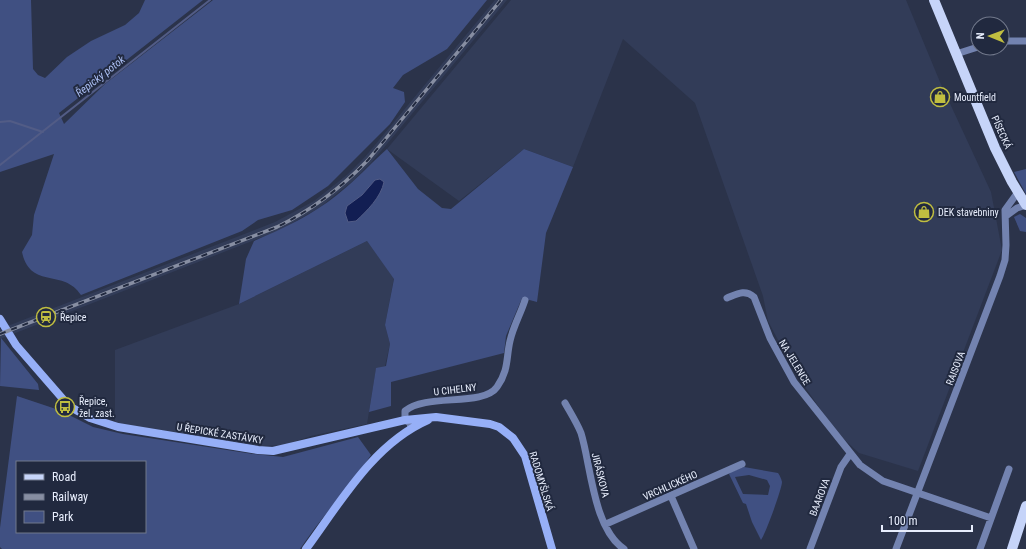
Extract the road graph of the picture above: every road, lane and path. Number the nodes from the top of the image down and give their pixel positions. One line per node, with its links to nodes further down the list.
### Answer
1 (934, 0): 5 (main road, PÍSECKÁ)
2 (1010, 41): 3 (street)
3 (1026, 41)
4 (970, 50): 5 (street)
5 (960, 53): 6 (main road, PÍSECKÁ)
6 (1018, 192): 7 (main road, PÍSECKÁ); 8 (street, RAISOVA)
7 (1026, 205): 8 (street)
8 (1006, 216): 19 (street, RAISOVA)
9 (727, 298): 16 (street, NA JELENCE)
10 (526, 300): 14 (street, U CIHELNY)
11 (0, 319): 14 (main road, U ŘEPICKÉ ZASTÁVKY)
12 (565, 403): 23 (street, JIRÁSKOVA)
13 (436, 417): 14 (main road, RADOMYŠLSKÁ); 15 (main road); 25 (main road, RADOMYŠLSKÁ)
14 (406, 420): 15 (street)
15 (411, 428): 24 (main road)
16 (850, 454): 19 (street, NA JELENCE); 28 (street, BAAROVA)
17 (742, 464): 20 (street, VRCHLICKÉHO)
18 (1009, 469): 22 (street)
19 (916, 494): 22 (street, NA JELENCE); 29 (street, RAISOVA)
20 (671, 496): 23 (street, VRCHLICKÉHO); 27 (street)
21 (1026, 506): 31 (main road)
22 (991, 518): 30 (street)
23 (606, 524): 26 (street, JIRÁSKOVA)
24 (306, 549)
25 (552, 549)
26 (624, 549)
27 (694, 549)
28 (810, 549)
29 (896, 549)
30 (980, 549)
31 (1012, 549)

